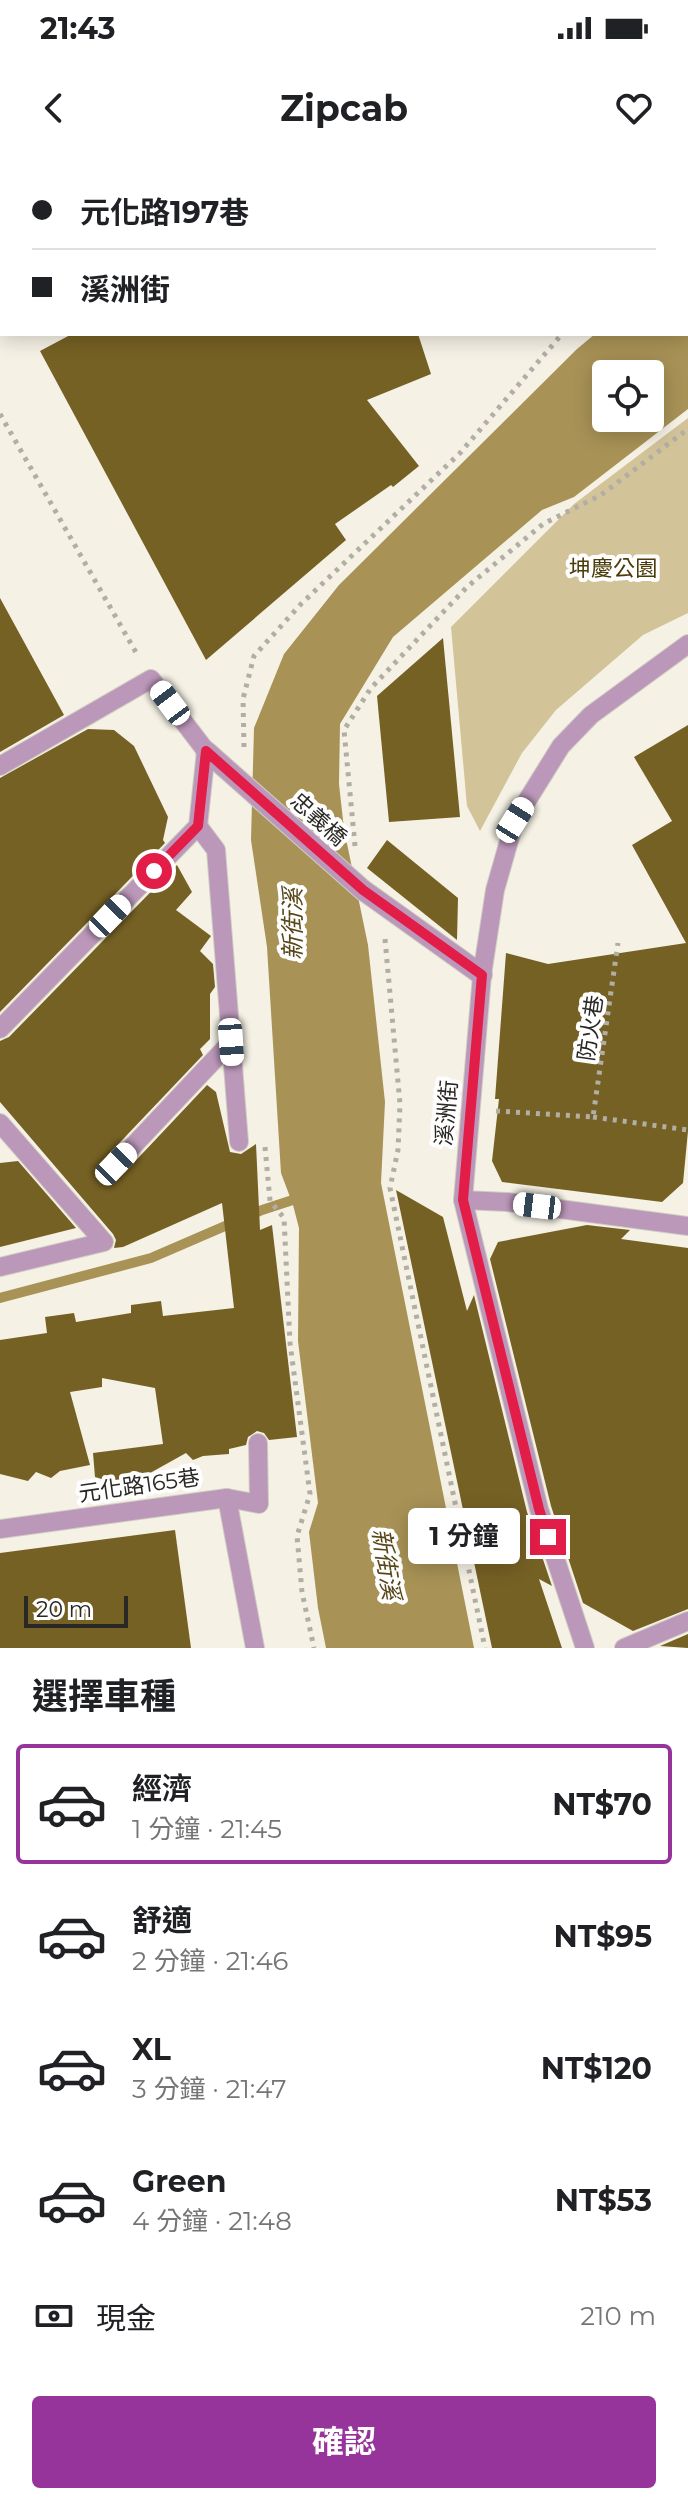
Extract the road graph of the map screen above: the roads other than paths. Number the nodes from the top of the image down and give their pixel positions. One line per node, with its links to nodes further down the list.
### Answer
1 (688, 644): 5 (lane, 溪洲街)
2 (206, 751): 3 (lane); 4 (lane); 5 (street, 忠義橋)
3 (0, 766)
4 (198, 826): 6 (lane); 7 (lane)
5 (482, 975): 11 (lane, 溪洲街)
6 (0, 1029)
7 (231, 1042): 9 (lane); 10 (lane)
8 (0, 1123): 13 (lane)
9 (239, 1142)
10 (116, 1164)
11 (463, 1200): 12 (lane); 19 (lane, 溪洲街)
12 (688, 1226)
13 (0, 1267)
14 (258, 1443): 15 (lane)
15 (227, 1498): 16 (lane, 元化路165巷); 18 (lane, 元化路165巷)
16 (0, 1529)
17 (688, 1621): 20 (lane)
18 (255, 1648)
19 (585, 1648)
20 (624, 1648)

